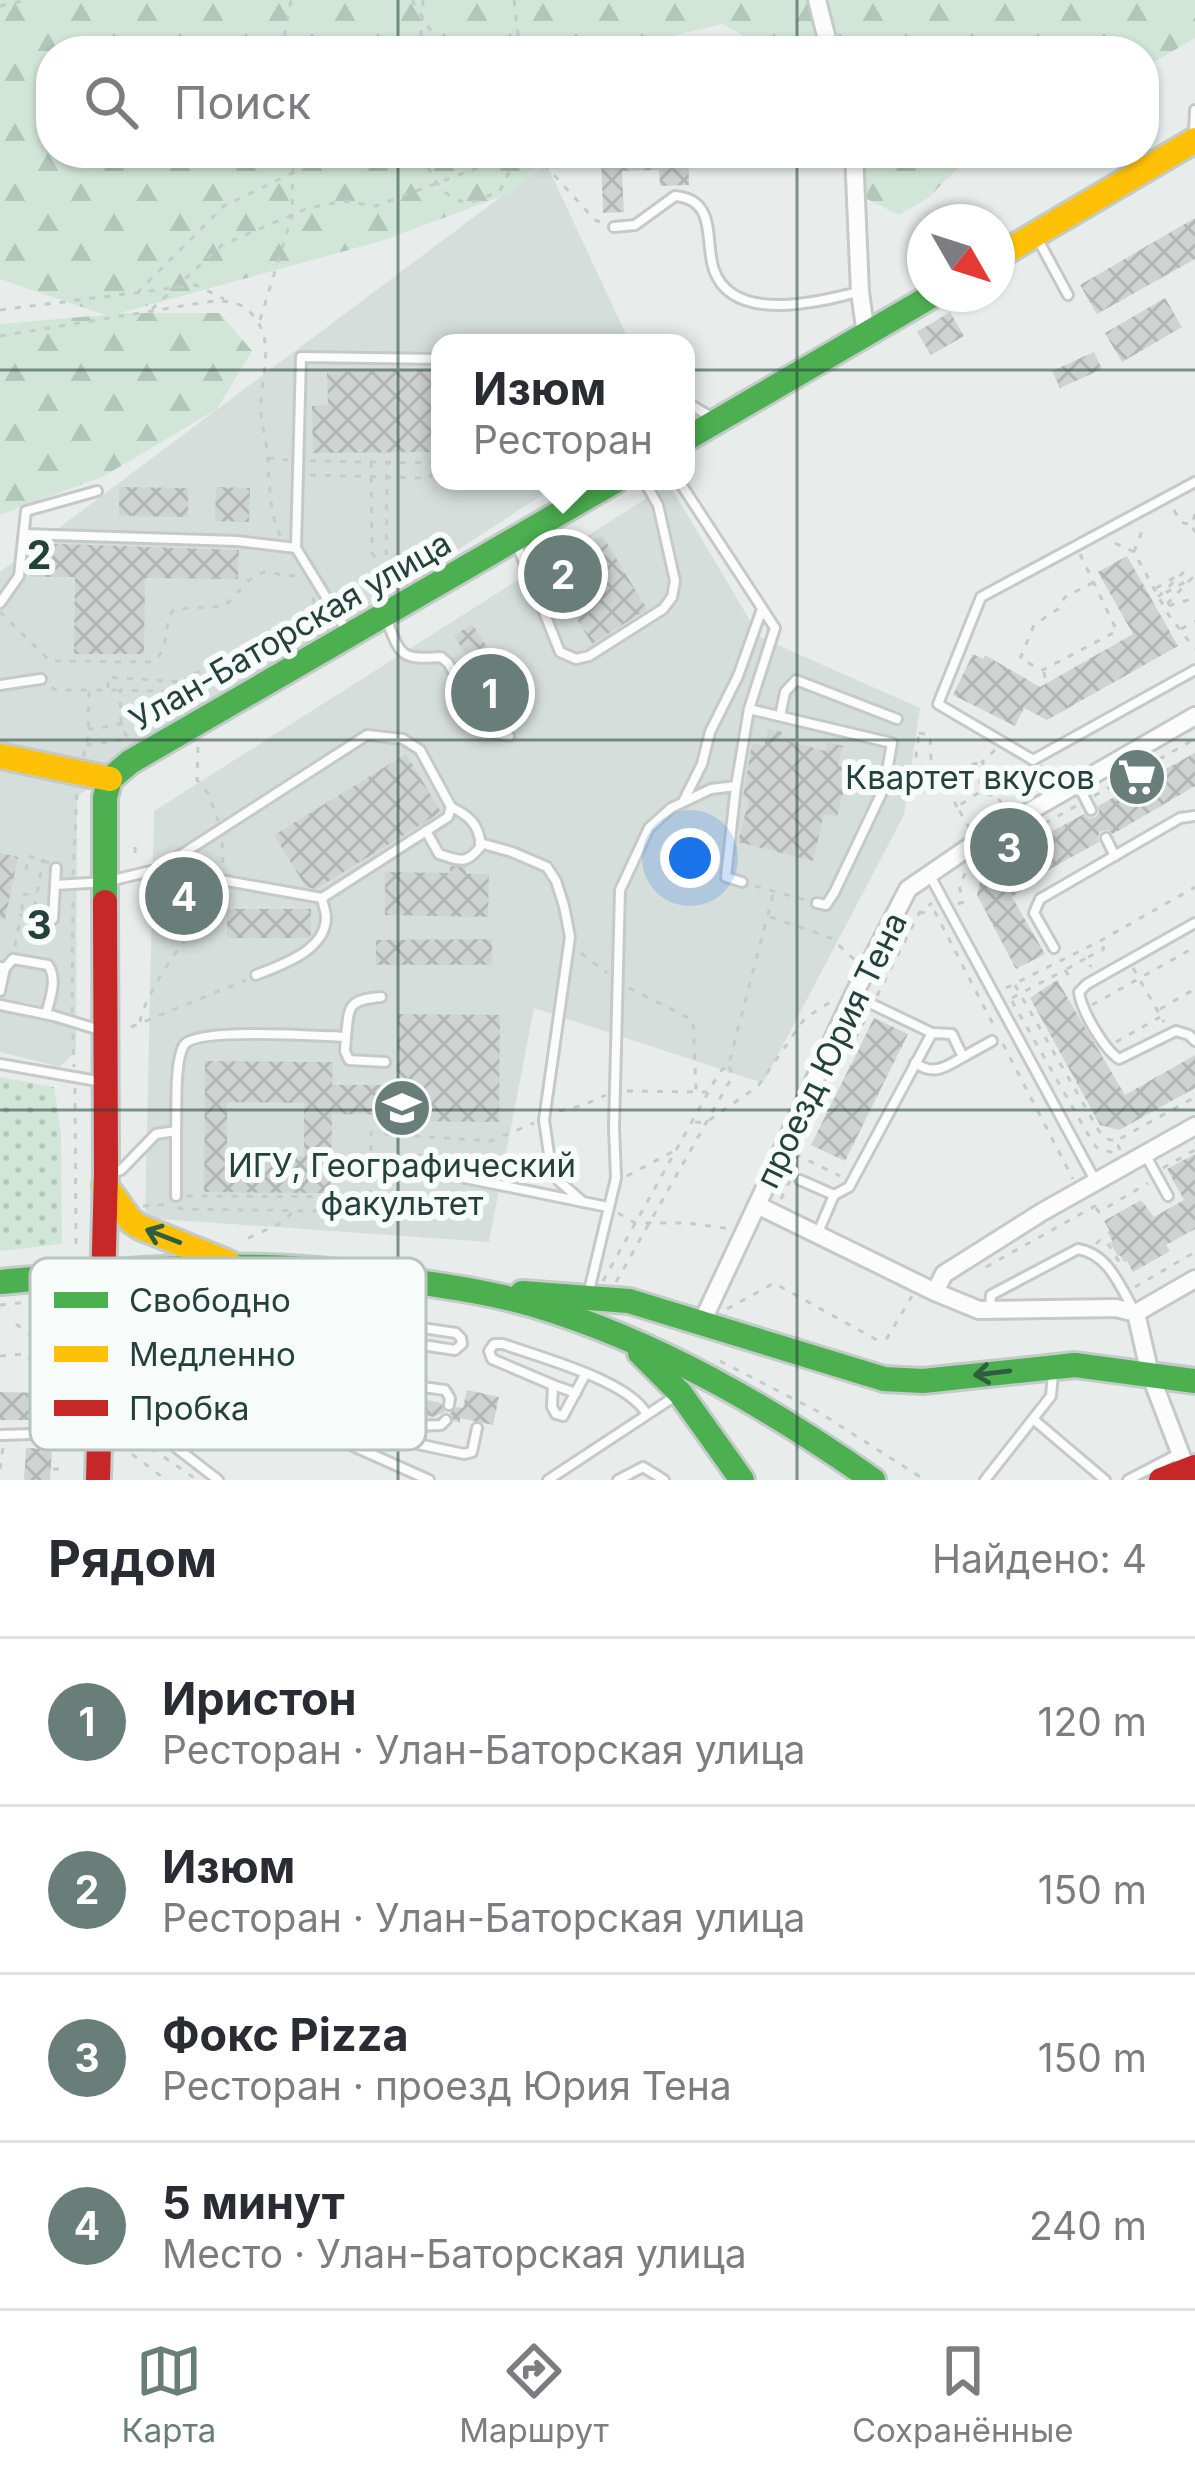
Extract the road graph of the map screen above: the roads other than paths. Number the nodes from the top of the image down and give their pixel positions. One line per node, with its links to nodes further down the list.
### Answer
1 (817, 0): 2 (street)
2 (826, 36)
3 (1195, 110): 4 (lane)
4 (1194, 141): 5 (main road)
5 (1159, 162)
6 (855, 168): 11 (street)
7 (1148, 168): 9 (main road)
8 (614, 227): 11 (lane)
9 (1035, 235): 10 (main road); 12 (lane)
10 (1015, 247)
11 (860, 292): 14 (street)
12 (1068, 296)
13 (907, 310): 14 (main road)
14 (866, 334): 17 (main road)
15 (431, 359): 26 (lane)
16 (695, 407): 17 (lane)
17 (718, 421): 18 (main road)
18 (695, 435)
19 (1195, 482): 31 (lane)
20 (97, 490): 24 (lane)
21 (599, 490): 25 (main road, Улан-Баторская улица)
22 (649, 490): 25 (lane)
23 (685, 490): 28 (lane)
24 (24, 534): 26 (lane); 27 (lane)
25 (514, 539): 29 (main road, Улан-Баторская улица)
26 (296, 548): 30 (lane)
27 (0, 608)
28 (762, 608): 34 (lane); 43 (lane)
29 (385, 615): 30 (main road, Улан-Баторская улица); 38 (lane)
30 (349, 636): 40 (main road, Улан-Баторская улица)
31 (1195, 670)
32 (41, 679): 33 (lane)
33 (0, 686)
34 (748, 709): 35 (lane); 42 (lane)
35 (780, 716): 37 (lane); 58 (lane)
36 (1195, 716): 41 (street, проезд Юрия Тена)
37 (897, 719)
38 (509, 736)
39 (0, 756): 40 (main road)
40 (110, 779): 54 (main road)
41 (1077, 784): 45 (lane); 53 (street, проезд Юрия Тена)
42 (736, 786): 43 (lane); 55 (lane)
43 (683, 802): 91 (lane)
44 (452, 807): 47 (lane); 49 (lane); 52 (lane)
45 (1091, 810)
46 (1195, 816): 50 (lane)
47 (426, 832): 49 (lane); 57 (lane)
48 (1106, 838): 50 (lane)
49 (480, 843): 89 (lane)
50 (1115, 856): 61 (lane)
51 (56, 868): 56 (lane)
52 (159, 869): 54 (lane); 57 (lane)
53 (928, 873): 65 (street, проезд Юрия Тена); 85 (lane)
54 (105, 882): 56 (lane); 69 (main road)
55 (742, 882)
56 (56, 885): 59 (lane)
57 (322, 898): 63 (lane)
58 (817, 903)
59 (46, 922)
60 (1195, 923): 73 (lane)
61 (1054, 948)
62 (2, 968): 64 (lane); 68 (lane)
63 (256, 975)
64 (0, 992)
65 (849, 995): 70 (lane); 90 (street, проезд Юрия Тена)
66 (381, 998): 71 (lane)
67 (0, 1005): 68 (lane)
68 (46, 1014): 69 (lane)
69 (105, 1031): 78 (main road)
70 (932, 1033): 74 (lane); 76 (lane)
71 (346, 1037): 75 (lane); 80 (lane)
72 (992, 1040): 74 (lane)
73 (1195, 1041)
74 (964, 1057): 76 (lane)
75 (385, 1063)
76 (915, 1063): 86 (lane)
77 (0, 1064): 78 (lane)
78 (105, 1083): 83 (main road)
79 (1195, 1126): 81 (street)
80 (176, 1131): 83 (lane); 88 (lane)
81 (1145, 1154): 85 (street); 87 (lane)
82 (406, 1161): 89 (lane)
83 (105, 1179): 93 (main road); 94 (main road, one-way to 83)
84 (800, 1180): 86 (lane)
85 (1087, 1187): 101 (street)
86 (834, 1195): 92 (lane)
87 (1168, 1196)
88 (176, 1200)
89 (584, 1202): 91 (lane)
90 (757, 1204): 92 (street, проезд Юрия Тена); 104 (street)
91 (608, 1207): 100 (lane)
92 (817, 1234): 101 (street, проезд Юрия Тена)
93 (103, 1258)
94 (215, 1258)
95 (30, 1279): 97 (main road)
96 (1195, 1279): 103 (street)
97 (0, 1282)
98 (426, 1283): 99 (main road)
99 (480, 1291): 100 (main road); 105 (main road)
100 (599, 1292): 104 (main road)
101 (935, 1292): 102 (street, проезд Юрия Тена)
102 (990, 1310): 103 (street, проезд Юрия Тена); 103 (lane)
103 (1136, 1313): 110 (street)
104 (712, 1317): 108 (main road, one-way to 104)
105 (596, 1328): 115 (main road); 134 (main road)
106 (426, 1329): 107 (lane)
107 (426, 1346)
108 (1053, 1366): 110 (main road); 118 (lane)
109 (587, 1374): 112 (lane); 114 (lane); 117 (lane)
110 (1150, 1374): 111 (main road); 126 (street)
111 (1195, 1381)
112 (553, 1385): 114 (lane); 114 (lane)
113 (426, 1387): 116 (lane)
114 (576, 1393)
115 (680, 1393): 117 (lane); 133 (main road)
116 (449, 1405)
117 (646, 1413): 130 (lane)
118 (1033, 1419): 135 (lane); 136 (lane)
119 (446, 1420): 120 (lane)
120 (426, 1426)
121 (476, 1428): 122 (lane)
122 (426, 1446)
123 (105, 1450): 127 (main road)
124 (180, 1450): 128 (lane)
125 (361, 1450): 129 (lane)
126 (1187, 1462): 137 (lane); 138 (main road)
127 (98, 1480)
128 (218, 1480)
129 (429, 1480)
130 (548, 1480)
131 (618, 1480): 132 (lane)
132 (664, 1480)
133 (742, 1480)
134 (873, 1480)
135 (985, 1480)
136 (1105, 1480)
137 (1128, 1480)
138 (1161, 1480)

